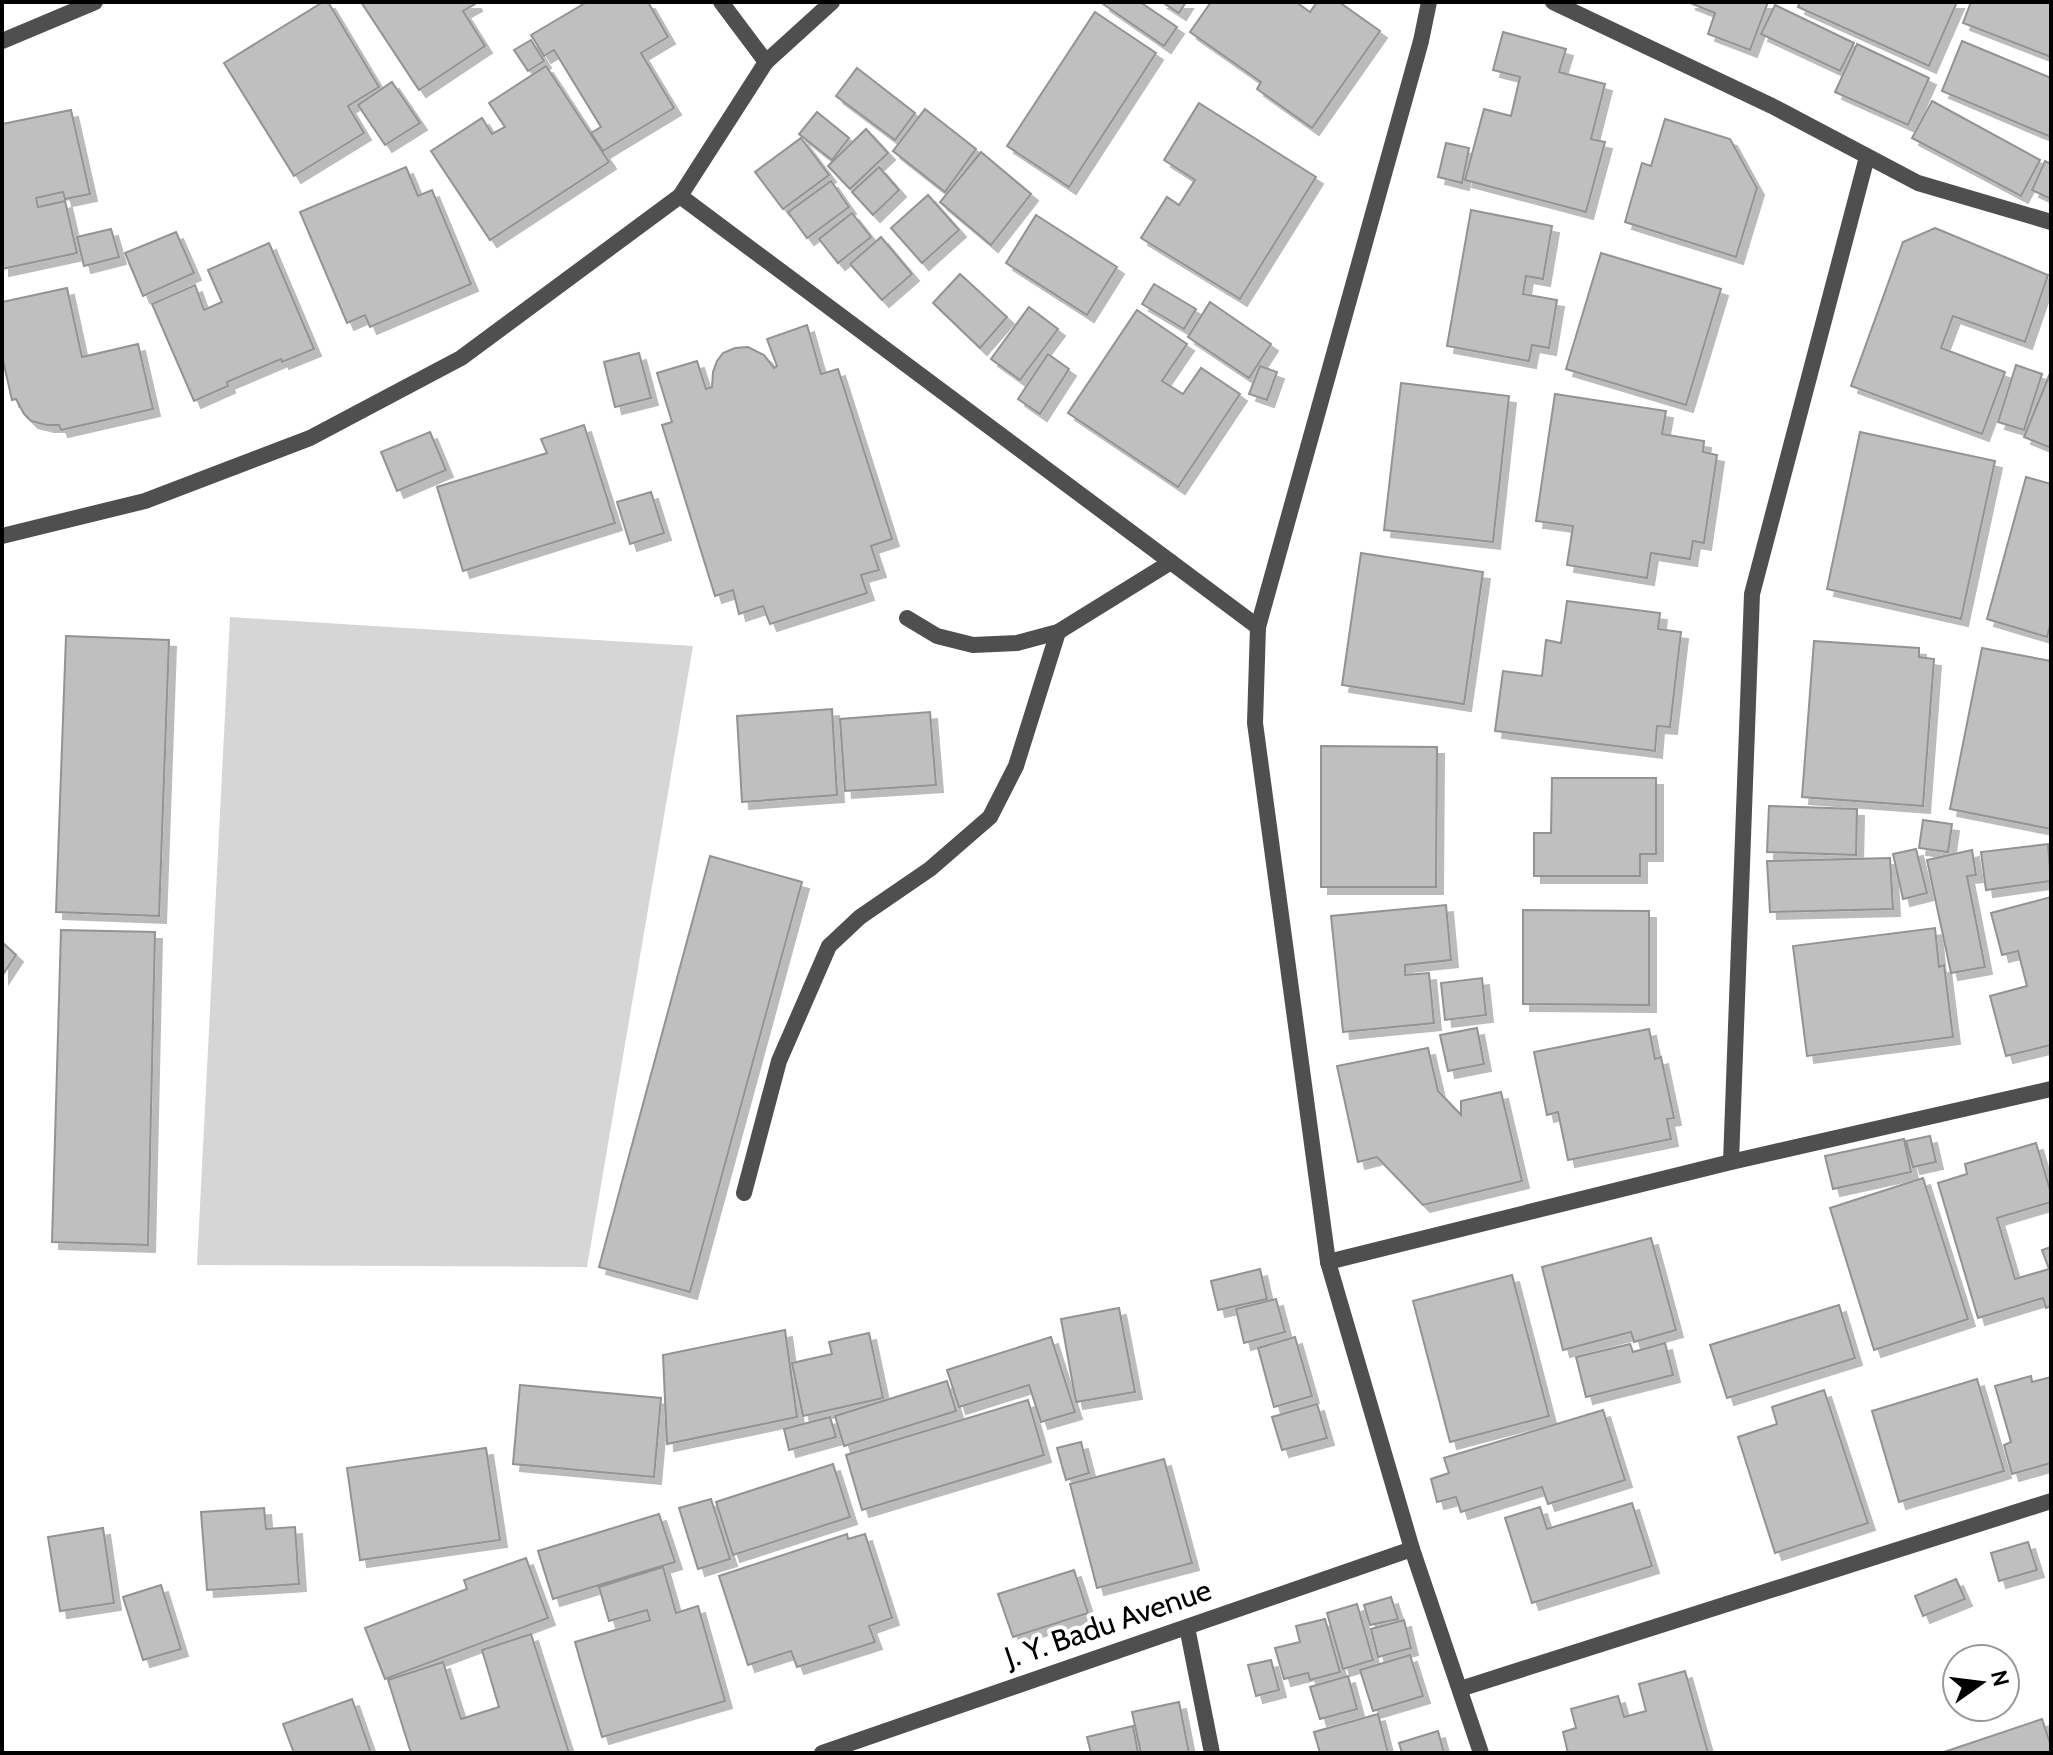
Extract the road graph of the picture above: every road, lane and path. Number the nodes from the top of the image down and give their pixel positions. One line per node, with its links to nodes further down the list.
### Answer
1 (95, 2): 6 (street)
2 (721, 2): 7 (street)
3 (832, 2): 7 (street)
4 (1429, 2): 14 (street)
5 (1553, 2): 8 (street)
6 (2, 41)
7 (766, 62): 9 (street)
8 (1867, 157): 10 (street); 17 (street)
9 (680, 196): 11 (street); 12 (street)
10 (2051, 222)
11 (2, 536)
12 (1171, 562): 14 (street); 15 (street)
13 (907, 618): 15 (street)
14 (1258, 627): 19 (street)
15 (1058, 632): 18 (street)
16 (2051, 1089): 17 (street)
17 (1731, 1162): 19 (street)
18 (744, 1193)
19 (1328, 1262): 21 (street)
20 (2051, 1501): 23 (street)
21 (1412, 1549): 22 (street, J. Y. Badu Avenue); 23 (street)
22 (1187, 1627): 24 (street, J. Y. Badu Avenue); 25 (street)
23 (1460, 1689): 26 (street)
24 (822, 1753)
25 (1212, 1753)
26 (1481, 1753)

